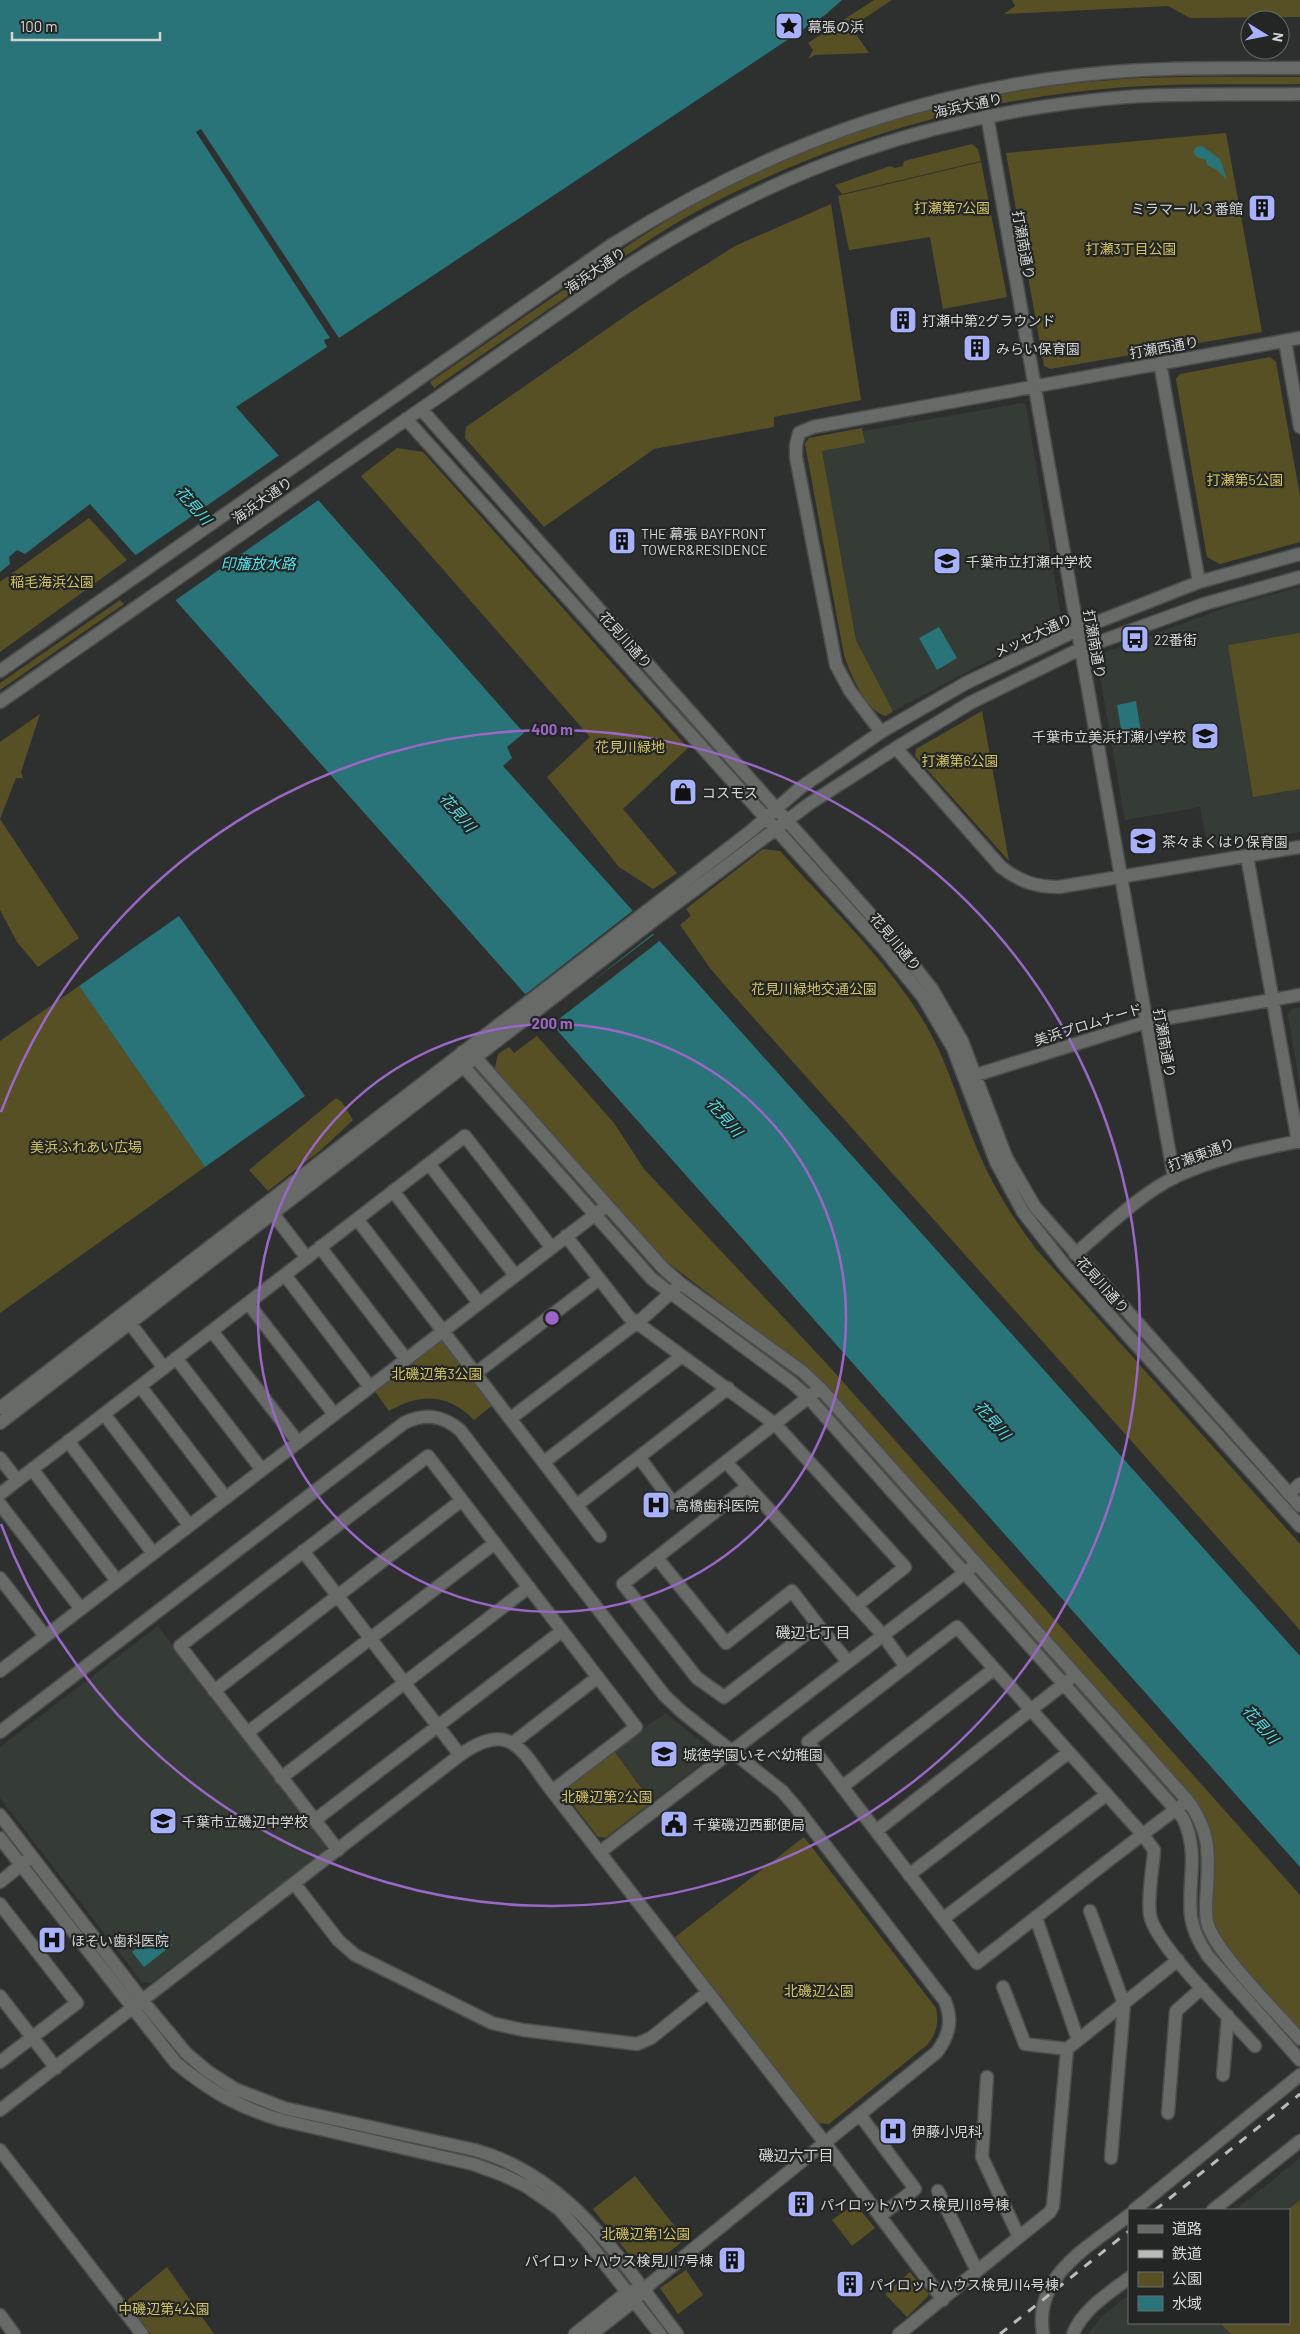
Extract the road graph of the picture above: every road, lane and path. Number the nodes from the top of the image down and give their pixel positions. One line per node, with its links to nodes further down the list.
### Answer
1 (1300, 68): 16 (street, 海浜大通り)
2 (1300, 94): 3 (street, 海浜大通り)
3 (987, 115): 7 (street, 打瀬南通り); 8 (street, 海浜大通り)
4 (1300, 338): 5 (street, 打瀬西通り)
5 (1285, 341): 6 (street, 打瀬西通り); 10 (street)
6 (1160, 363): 7 (street, 打瀬西通り); 13 (street)
7 (1034, 386): 14 (street, 打瀬南通り); 18 (street, 打瀬西通り)
8 (421, 409): 9 (street, 海浜大通り); 20 (street, 花見川通り)
9 (406, 419): 17 (street, 海浜大通り); 20 (street, 花見川通り)
10 (1300, 426)
11 (1300, 554): 13 (street, メッセ大通り)
12 (1300, 577): 15 (street)
13 (1199, 582): 14 (street, メッセ大通り)
14 (1077, 630): 15 (street, 打瀬南通り); 18 (street, メッセ大通り)
15 (1080, 649): 19 (street); 24 (street, 打瀬南通り)
16 (0, 671)
17 (0, 702)
18 (881, 732): 20 (street, メッセ大通り)
19 (896, 748): 21 (street); 24 (street)
20 (772, 813): 21 (street, 花見川通り); 27 (street, メッセ大通り)
21 (782, 825): 27 (street); 32 (street, 花見川通り); 92 (street, 花見川通り)
22 (1300, 847): 23 (street)
23 (1247, 856): 24 (street); 26 (street)
24 (1121, 877): 28 (street, 打瀬南通り)
25 (1300, 995): 26 (street, 美浜プロムナード)
26 (1274, 1000): 28 (street, 美浜プロムナード); 33 (street)
27 (514, 1020): 29 (street); 30 (street)
28 (1146, 1022): 32 (street, 美浜プロムナード); 35 (street, 打瀬南通り)
29 (462, 1052): 30 (street); 31 (street); 38 (street)
30 (475, 1057): 31 (street); 37 (street)
31 (464, 1066): 38 (street); 39 (street)
32 (976, 1074): 44 (street, 花見川通り)
33 (1299, 1141): 35 (street, 打瀬東通り)
34 (429, 1164): 36 (street); 43 (street); 47 (street)
35 (1174, 1178): 44 (street, 打瀬東通り)
36 (393, 1191): 40 (street); 52 (street)
37 (607, 1205): 39 (street); 49 (street)
38 (269, 1208): 45 (street); 53 (street)
39 (594, 1214): 41 (street); 50 (street)
40 (357, 1219): 42 (street); 56 (street)
41 (566, 1236): 43 (street); 48 (street)
42 (320, 1247): 45 (street); 59 (street)
43 (551, 1247): 47 (street)
44 (1075, 1254): 85 (street, 花見川通り)
45 (307, 1258): 46 (street)
46 (285, 1275): 51 (street); 63 (street)
47 (515, 1276): 52 (street)
48 (599, 1279): 54 (street); 61 (street)
49 (680, 1283): 50 (street); 65 (street)
50 (670, 1294): 54 (street); 66 (street)
51 (248, 1303): 55 (street); 69 (street)
52 (479, 1303): 56 (street)
53 (126, 1318): 60 (street); 67 (street); 71 (street)
54 (636, 1323): 57 (street); 70 (street)
55 (212, 1330): 58 (street); 74 (street)
56 (443, 1331): 59 (street); 61 (street)
57 (682, 1356): 64 (street); 77 (street)
58 (176, 1358): 60 (street); 80 (street)
59 (406, 1359): 63 (street)
60 (164, 1368): 62 (street)
61 (476, 1373): 70 (street)
62 (140, 1386): 68 (street); 86 (street)
63 (370, 1387): 69 (street)
64 (728, 1388): 72 (street); 75 (street)
65 (820, 1388): 66 (street); 98 (street)
66 (808, 1397): 72 (street); 99 (street)
67 (0, 1408)
68 (104, 1414): 73 (street); 91 (street)
69 (334, 1414): 74 (street)
70 (511, 1418): 77 (street)
71 (0, 1423)
72 (775, 1424): 78 (street); 104 (street)
73 (68, 1442): 79 (street); 96 (street)
74 (298, 1442): 80 (street)
75 (639, 1457): 78 (street); 89 (street)
76 (0, 1458): 81 (street)
77 (544, 1462): 89 (street)
78 (726, 1462): 83 (street)
79 (32, 1469): 81 (street); 101 (street)
80 (262, 1470): 86 (street)
81 (17, 1480): 84 (street)
82 (1300, 1484): 85 (street)
83 (748, 1486): 97 (street); 104 (street)
84 (0, 1494)
85 (1289, 1494): 90 (street, 花見川通り)
86 (226, 1498): 91 (street)
87 (462, 1500): 94 (street); 95 (street); 103 (street)
88 (0, 1504): 105 (street)
89 (577, 1505): 93 (street)
90 (1300, 1506)
91 (189, 1526): 96 (street)
92 (1300, 1526)
93 (600, 1536)
94 (495, 1543): 102 (street); 110 (street)
95 (303, 1551): 103 (street); 119 (street)
96 (154, 1553): 101 (street)
97 (657, 1558): 106 (street); 106 (street)
98 (977, 1563): 99 (street); 115 (street)
99 (964, 1573): 109 (street); 118 (street)
100 (0, 1578): 108 (street)
101 (117, 1580): 105 (street)
102 (529, 1587): 107 (street); 117 (street)
103 (338, 1596): 110 (street); 119 (street)
104 (856, 1606): 109 (street)
105 (81, 1609): 108 (street)
106 (818, 1625): 111 (street)
107 (562, 1631): 116 (street); 121 (street)
108 (45, 1636): 112 (street)
109 (883, 1636): 111 (street); 113 (street)
110 (370, 1638): 117 (street); 123 (street)
111 (848, 1662): 125 (street)
112 (2, 1665)
113 (906, 1667): 114 (street); 129 (street)
114 (994, 1669): 120 (street); 129 (street)
115 (1075, 1675): 118 (street); 132 (street)
116 (598, 1677): 124 (street); 130 (street)
117 (405, 1683): 121 (street); 128 (street)
118 (1063, 1685): 120 (street); 133 (street)
119 (214, 1691): 123 (street)
120 (1032, 1711): 126 (street); 136 (street)
121 (438, 1726): 127 (street); 135 (street)
122 (0, 1732): 125 (street)
123 (247, 1733): 128 (street)
124 (514, 1742): 127 (street); 130 (street)
125 (732, 1751): 140 (street); 172 (street)
126 (1068, 1753): 131 (street); 143 (street)
127 (460, 1755): 139 (street)
128 (281, 1778): 135 (street)
129 (842, 1786): 136 (street)
130 (552, 1790): 140 (street)
131 (1106, 1795): 137 (street); 148 (street)
132 (1188, 1801): 133 (street); 160 (street)
133 (1176, 1810): 137 (street); 164 (street)
134 (0, 1815): 141 (street)
135 (316, 1820): 139 (street)
136 (876, 1831): 143 (street)
137 (1143, 1835): 149 (street); 150 (street)
138 (0, 1838): 142 (street)
139 (338, 1850): 145 (street)
140 (600, 1852): 153 (street)
141 (32, 1857): 142 (street); 155 (street)
142 (21, 1866): 144 (street); 157 (street)
143 (909, 1875): 148 (street)
144 (0, 1882)
145 (294, 1883): 153 (street); 155 (street)
146 (0, 1904): 159 (street)
147 (1090, 1911): 156 (street)
148 (944, 1918): 149 (street)
149 (1036, 1918): 161 (street)
150 (1178, 1960): 152 (street); 156 (street)
151 (1003, 1987): 163 (street)
152 (1202, 1988): 158 (street); 171 (street)
153 (708, 1992): 174 (street)
154 (0, 1996): 159 (street)
155 (142, 2000): 157 (street); 185 (street)
156 (1124, 2004): 161 (street); 176 (street)
157 (132, 2009): 166 (street); 186 (street)
158 (1228, 2016): 162 (street); 167 (street)
159 (32, 2037): 165 (street); 166 (street)
160 (1300, 2039)
161 (1078, 2040): 163 (street)
162 (1255, 2046)
163 (1067, 2049): 182 (street)
164 (1300, 2060)
165 (0, 2062)
166 (56, 2068): 170 (street)
167 (1223, 2075)
168 (1300, 2075): 178 (street)
169 (987, 2077): 182 (street)
170 (0, 2110)
171 (1168, 2113)
172 (860, 2115): 174 (street); 180 (street)
173 (1300, 2141): 179 (street)
174 (825, 2143): 180 (street); 185 (street)
175 (0, 2150): 190 (street)
176 (1111, 2158)
177 (938, 2192): 183 (street)
178 (1135, 2209)
179 (1214, 2209)
180 (880, 2216): 187 (street)
181 (1128, 2216): 196 (street)
182 (1019, 2237): 183 (street)
183 (977, 2271): 187 (street)
184 (1128, 2279): 197 (street)
185 (643, 2290): 186 (street); 194 (street)
186 (631, 2297): 191 (street); 192 (street); 193 (street)
187 (942, 2300): 195 (street)
188 (0, 2315): 189 (street)
189 (14, 2334)
190 (142, 2334)
191 (575, 2334)
192 (592, 2334)
193 (660, 2334)
194 (677, 2334)
195 (899, 2334)
196 (1043, 2334)
197 (1073, 2334)

